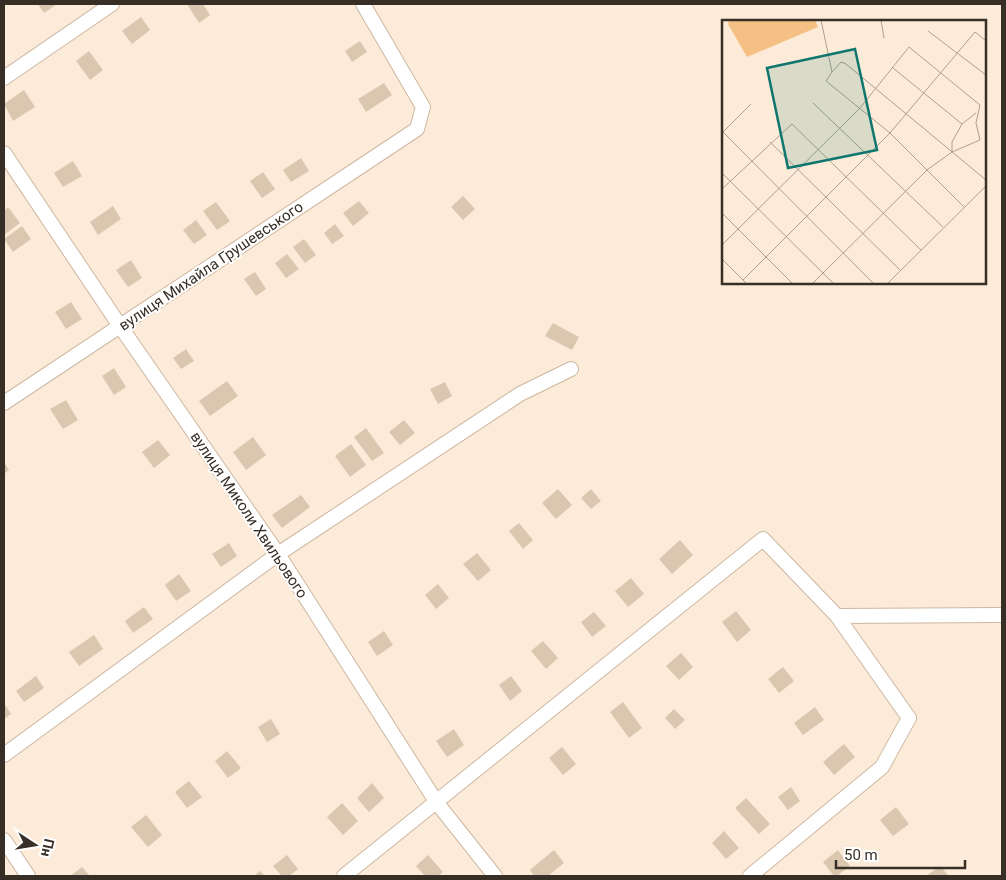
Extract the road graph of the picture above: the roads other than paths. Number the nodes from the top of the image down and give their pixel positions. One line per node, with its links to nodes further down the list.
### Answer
1 (112, 4): 3 (street)
2 (363, 4): 5 (street, вулиця Михайла Грушевського)
3 (4, 78)
4 (4, 153): 5 (street, вулиця Миколи Хвильового)
5 (120, 326): 7 (street, вулиця Михайла Грушевського); 8 (street, вулиця Миколи Хвильового)
6 (571, 369): 8 (street)
7 (4, 403)
8 (278, 554): 11 (street); 12 (street, вулиця Миколи Хвильового)
9 (1002, 615): 10 (street)
10 (837, 616): 12 (street); 17 (street)
11 (4, 755)
12 (437, 803): 15 (street); 16 (street, вулиця Миколи Хвильового)
13 (4, 840): 14 (street)
14 (28, 876)
15 (344, 876)
16 (495, 876)
17 (750, 876)

